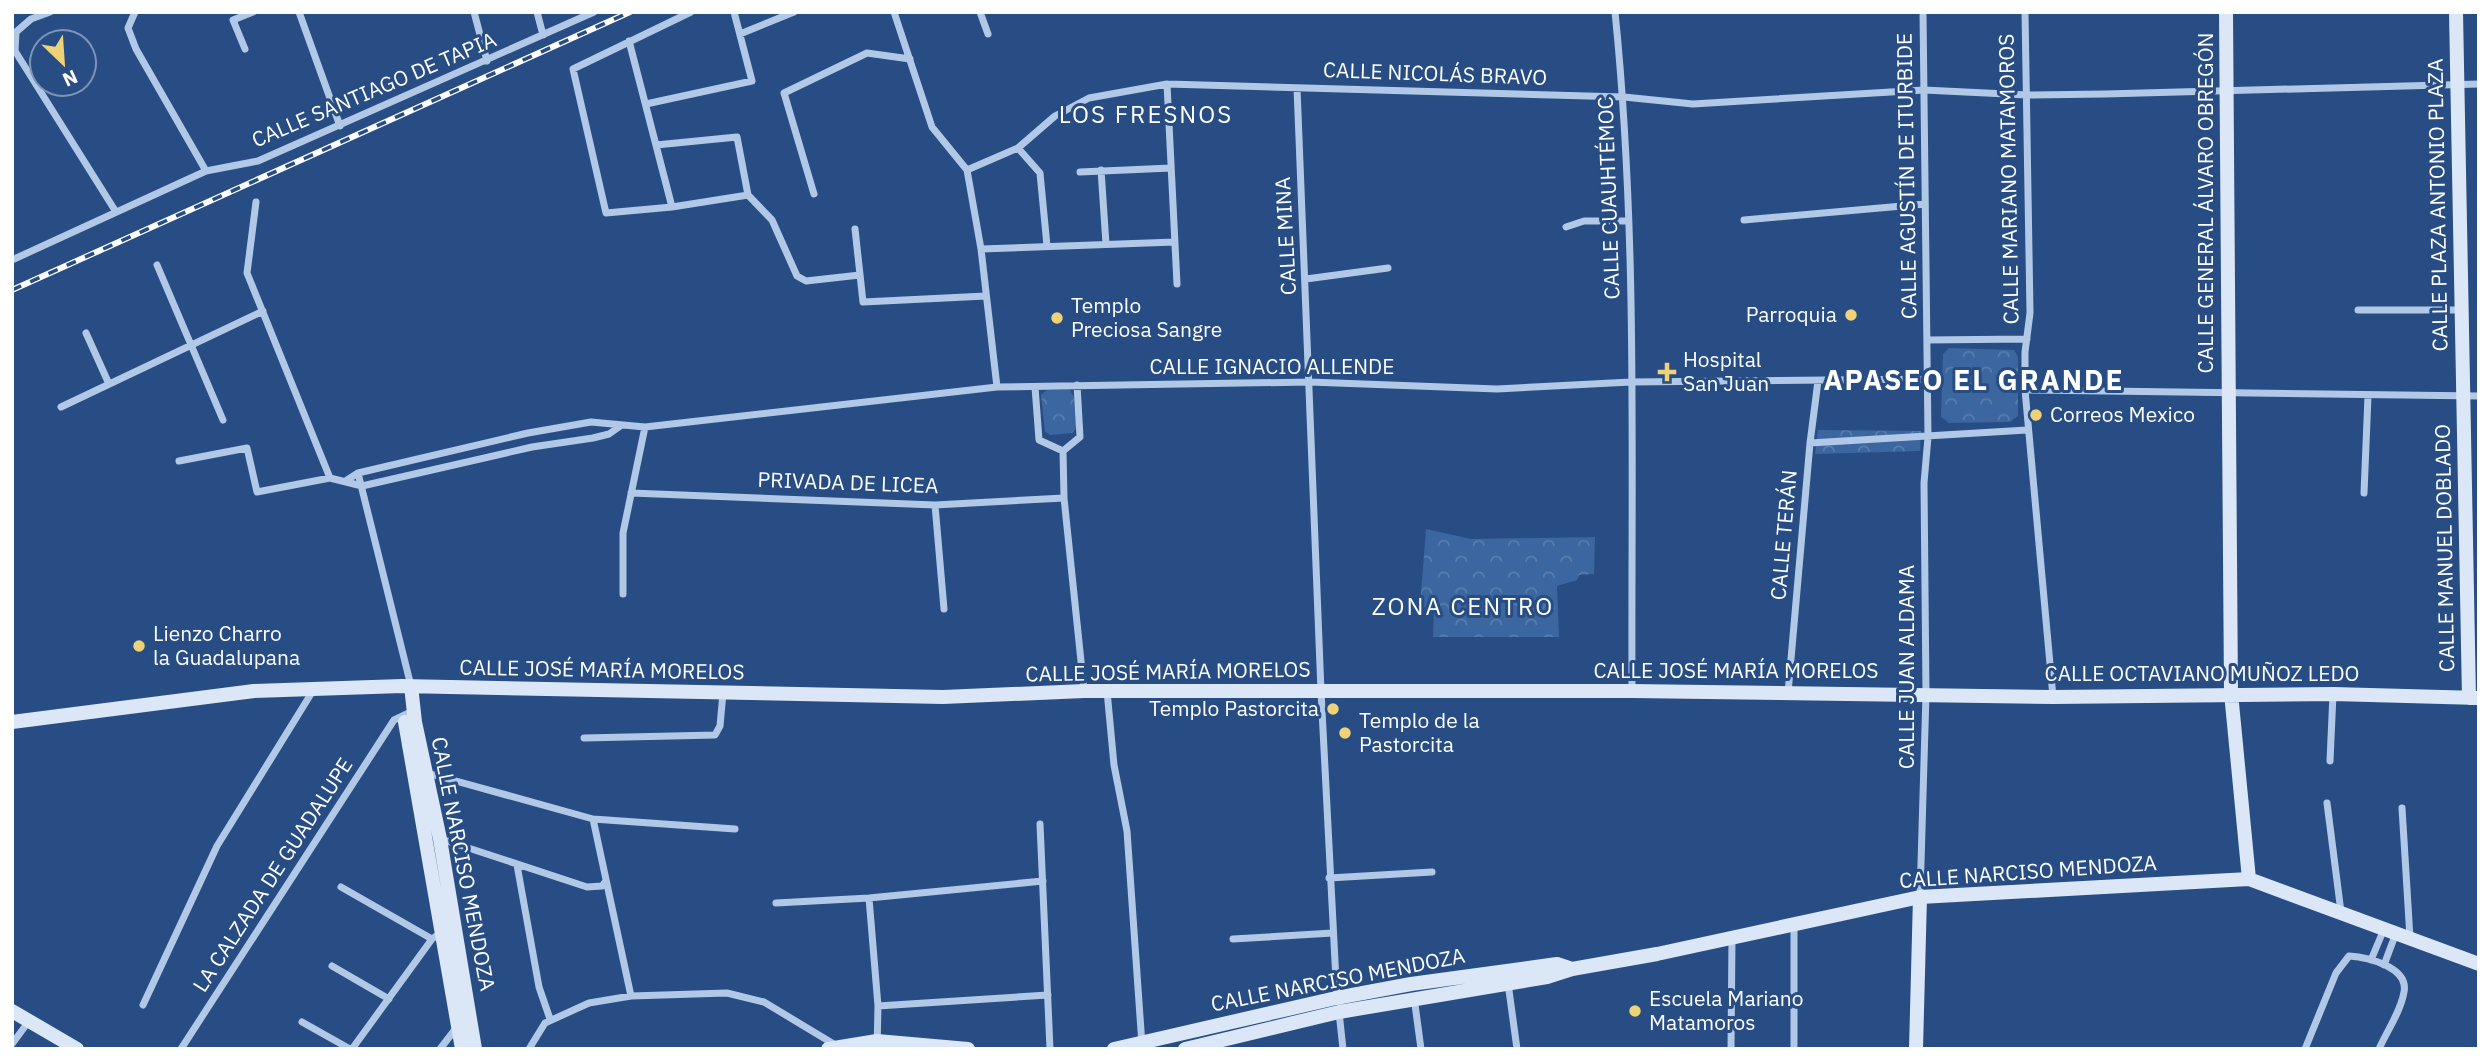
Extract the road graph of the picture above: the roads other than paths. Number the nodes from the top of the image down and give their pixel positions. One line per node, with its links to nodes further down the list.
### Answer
1 (50, 12): 47 (street)
2 (135, 12): 40 (street)
3 (253, 12): 22 (street)
4 (299, 12): 34 (street)
5 (474, 12): 24 (street)
6 (537, 12): 20 (street)
7 (594, 12): 20 (street, CALLE SANTIAGO DE TAPIA)
8 (691, 12): 21 (street)
9 (734, 12): 18 (street)
10 (794, 12): 18 (street)
11 (894, 12): 23 (street)
12 (980, 12): 19 (street)
13 (1615, 12): 32 (street, CALLE CUAUHTÉMOC)
14 (1923, 12): 29 (street, CALLE AGUSTÍN DE ITURBIDE)
15 (2025, 12): 31 (street, CALLE MARIANO MATAMOROS)
16 (2226, 12): 30 (street, CALLE GENERAL ÁLVARO OBREGÓN)
17 (2456, 12): 27 (street, CALLE PLAZA ANTONIO PLAZA)
18 (740, 34): 33 (street)
19 (988, 34)
20 (542, 35): 24 (street, CALLE SANTIAGO DE TAPIA)
21 (629, 41): 33 (street); 46 (street)
22 (245, 50)
23 (910, 59): 38 (street); 42 (street)
24 (487, 61): 34 (street, CALLE SANTIAGO DE TAPIA)
25 (2479, 83): 27 (street, CALLE NICOLÁS BRAVO)
26 (1167, 84): 28 (street, CALLE NICOLÁS BRAVO); 36 (street, CALLE NICOLÁS BRAVO); 37 (street)
27 (2457, 84): 30 (street, CALLE NICOLÁS BRAVO); 64 (street, CALLE PLAZA ANTONIO PLAZA)
28 (1297, 88): 32 (street, CALLE NICOLÁS BRAVO); 60 (street, CALLE MINA)
29 (1924, 90): 31 (street, CALLE NICOLÁS BRAVO); 32 (street, CALLE NICOLÁS BRAVO); 45 (street, CALLE AGUSTÍN DE ITURBIDE)
30 (2227, 91): 31 (street, CALLE NICOLÁS BRAVO); 79 (street, CALLE GENERAL ÁLVARO OBREGÓN)
31 (2027, 95): 67 (street, CALLE MARIANO MATAMOROS)
32 (1624, 97): 49 (street, CALLE CUAUHTÉMOC)
33 (646, 104): 35 (street)
34 (340, 126): 40 (street, CALLE SANTIAGO DE TAPIA)
35 (656, 145): 43 (street); 46 (street)
36 (1018, 148): 38 (street, CALLE NICOLÁS BRAVO); 54 (street)
37 (1171, 168): 39 (street); 52 (street)
38 (967, 170): 55 (street)
39 (1101, 170): 41 (street); 53 (street)
40 (206, 172): 47 (street, CALLE SANTIAGO DE TAPIA)
41 (1080, 172)
42 (814, 194)
43 (748, 195): 46 (street); 59 (street)
44 (256, 202): 65 (street)
45 (1925, 204): 48 (street); 68 (street, CALLE AGUSTÍN DE ITURBIDE)
46 (672, 207)
47 (116, 212): 56 (street, CALLE SANTIAGO DE TAPIA)
48 (1744, 220)
49 (1627, 221): 50 (street); 73 (street, CALLE CUAUHTÉMOC)
50 (1566, 227)
51 (855, 229): 59 (street)
52 (1175, 242): 53 (street); 61 (street)
53 (1106, 244): 54 (street)
54 (1047, 246): 55 (street)
55 (981, 249): 62 (street)
56 (12, 260)
57 (157, 265): 69 (street)
58 (1388, 268): 60 (street)
59 (860, 275): 62 (street)
60 (1306, 279): 72 (street, CALLE MINA)
61 (1177, 284)
62 (986, 296): 76 (street)
63 (2358, 310): 64 (street)
64 (2459, 310): 81 (street, CALLE PLAZA ANTONIO PLAZA)
65 (263, 311): 69 (street); 93 (street)
66 (86, 333): 74 (street)
67 (2027, 339): 68 (street); 78 (street, CALLE MARIANO MATAMOROS)
68 (1927, 340): 70 (street, CALLE AGUSTÍN DE ITURBIDE)
69 (193, 347): 74 (street); 84 (street)
70 (1927, 379): 71 (street, CALLE IGNACIO ALLENDE); 88 (street, CALLE JUAN ALDAMA)
71 (1818, 380): 73 (street, CALLE IGNACIO ALLENDE); 89 (street, CALLE TERÁN)
72 (1310, 382): 73 (street, CALLE IGNACIO ALLENDE); 75 (street, CALLE IGNACIO ALLENDE); 106 (street, CALLE MINA)
73 (1631, 382): 107 (street, CALLE CUAUHTÉMOC)
74 (109, 384): 83 (street)
75 (1077, 385): 77 (street, CALLE IGNACIO ALLENDE); 90 (street)
76 (997, 387): 77 (street, CALLE IGNACIO ALLENDE); 86 (street, CALLE IGNACIO ALLENDE)
77 (1035, 387): 90 (street)
78 (2025, 390): 79 (street); 87 (street, CALLE MARIANO MATAMOROS)
79 (2228, 393): 80 (street); 108 (street, CALLE GENERAL ÁLVARO OBREGÓN)
80 (2368, 396): 81 (street); 97 (street)
81 (2463, 396): 82 (street); 114 (street, CALLE MANUEL DOBLADO)
82 (2479, 397)
83 (61, 407)
84 (223, 420)
85 (619, 427): 86 (street, CALLE IGNACIO ALLENDE); 92 (street, CALLE IGNACIO ALLENDE); 95 (street, CALLE IGNACIO ALLENDE)
86 (645, 427): 96 (street)
87 (2027, 430): 88 (street); 113 (street, CALLE MARIANO MATAMOROS)
88 (1927, 437): 89 (street); 111 (street, CALLE JUAN ALDAMA)
89 (1810, 443): 110 (street, CALLE TERÁN)
90 (1063, 451): 98 (street)
91 (179, 461): 93 (street)
92 (358, 473): 94 (street, CALLE IGNACIO ALLENDE); 95 (street)
93 (330, 478): 94 (street)
94 (347, 480): 95 (street)
95 (362, 486): 102 (street)
96 (631, 493): 99 (street, PRIVADA DE LICEA); 100 (street)
97 (2364, 493)
98 (1064, 498): 99 (street, PRIVADA DE LICEA); 104 (street)
99 (934, 505): 101 (street)
100 (623, 594)
101 (944, 609)
102 (406, 681): 103 (street, CALLE JOSÉ MARÍA MORELOS); 109 (street, CALLE JOSÉ MARÍA MORELOS); 115 (street, CALLE NARCISO MENDOZA)
103 (315, 687): 116 (street, CALLE JOSÉ MARÍA MORELOS); 155 (street)
104 (1084, 691): 105 (street, CALLE JOSÉ MARÍA MORELOS); 109 (street, CALLE JOSÉ MARÍA MORELOS)
105 (1107, 691): 106 (street, CALLE JOSÉ MARÍA MORELOS); 165 (street)
106 (1321, 691): 107 (street, CALLE JOSÉ MARÍA MORELOS); 128 (street, CALLE MINA)
107 (1632, 691): 110 (street, CALLE JOSÉ MARÍA MORELOS)
108 (2231, 693): 112 (street, CALLE OCTAVIANO MUÑOZ LEDO); 113 (street, CALLE OCTAVIANO MUÑOZ LEDO); 129 (street, CALLE GENERAL ÁLVARO OBREGÓN)
109 (723, 694): 117 (street)
110 (1788, 694): 111 (street, CALLE JOSÉ MARÍA MORELOS)
111 (1926, 694): 113 (street, CALLE OCTAVIANO MUÑOZ LEDO); 133 (street, CALLE JUAN ALDAMA)
112 (2333, 694): 114 (street, CALLE OCTAVIANO MUÑOZ LEDO); 118 (street)
113 (2053, 697)
114 (2474, 698)
115 (404, 714): 119 (street, CALLE NARCISO MENDOZA); 168 (street, LA CALZADA DE GUADALUPE)
116 (12, 722)
117 (584, 738)
118 (2330, 761)
119 (421, 773): 122 (street); 125 (street, CALLE NARCISO MENDOZA); 138 (street, CALLE NARCISO MENDOZA)
120 (2327, 803): 136 (street)
121 (2402, 808): 140 (street)
122 (593, 819): 124 (street); 130 (street)
123 (1040, 824): 131 (street)
124 (735, 829)
125 (440, 839): 126 (street); 138 (street, CALLE NARCISO MENDOZA)
126 (517, 865): 130 (street); 159 (street)
127 (1432, 872): 128 (street)
128 (1329, 878): 139 (street, CALLE MINA)
129 (2249, 879): 133 (street, CALLE NARCISO MENDOZA); 136 (street, CALLE NARCISO MENDOZA)
130 (606, 881): 152 (street)
131 (1043, 881): 134 (street); 151 (street)
132 (341, 887): 138 (street)
133 (1920, 897): 137 (street, CALLE NARCISO MENDOZA); 183 (street)
134 (869, 898): 135 (street); 157 (street)
135 (776, 903)
136 (2341, 913): 140 (street, CALLE NARCISO MENDOZA)
137 (1794, 923): 141 (street, CALLE NARCISO MENDOZA); 182 (street)
138 (443, 933): 153 (street); 162 (street, CALLE NARCISO MENDOZA); 172 (street, CALLE NARCISO MENDOZA)
139 (1333, 933): 142 (street); 156 (street, CALLE MINA)
140 (2397, 933): 143 (street); 144 (street, CALLE NARCISO MENDOZA); 146 (street)
141 (1732, 938): 148 (street, CALLE NARCISO MENDOZA); 181 (street)
142 (1233, 939)
143 (2371, 960): 146 (street); 184 (street)
144 (2479, 964)
145 (332, 965): 153 (street)
146 (2384, 965): 185 (street)
147 (1509, 969): 148 (street, CALLE NARCISO MENDOZA); 149 (street, CALLE NARCISO MENDOZA); 150 (street)
148 (1572, 969): 150 (street, CALLE NARCISO MENDOZA)
149 (1411, 984): 154 (street); 156 (street, CALLE NARCISO MENDOZA)
150 (1508, 984): 154 (street, CALLE NARCISO MENDOZA); 180 (street)
151 (1048, 995): 157 (street); 175 (street)
152 (631, 996): 159 (street); 166 (street)
153 (389, 999): 169 (street)
154 (1414, 999): 156 (street, CALLE NARCISO MENDOZA); 179 (street)
155 (143, 1005)
156 (1338, 1005): 165 (street, CALLE NARCISO MENDOZA); 177 (street, CALLE NARCISO MENDOZA); 178 (street, CALLE MINA)
157 (878, 1006): 164 (street)
158 (12, 1011): 160 (street)
159 (550, 1019): 173 (street)
160 (30, 1021): 163 (street); 167 (street)
161 (302, 1022): 169 (street)
162 (458, 1025): 170 (street); 171 (street, CALLE NARCISO MENDOZA)
163 (12, 1044)
164 (877, 1045): 166 (street); 174 (street)
165 (1143, 1046): 176 (street, CALLE NARCISO MENDOZA)
166 (833, 1047)
167 (77, 1049)
168 (181, 1049)
169 (351, 1049)
170 (440, 1049)
171 (462, 1049)
172 (475, 1049)
173 (529, 1049)
174 (968, 1049)
175 (1050, 1049)
176 (1114, 1049)
177 (1185, 1049)
178 (1343, 1049)
179 (1421, 1049)
180 (1517, 1049)
181 (1731, 1049)
182 (1794, 1049)
183 (1916, 1049)
184 (2305, 1049)
185 (2379, 1049)

